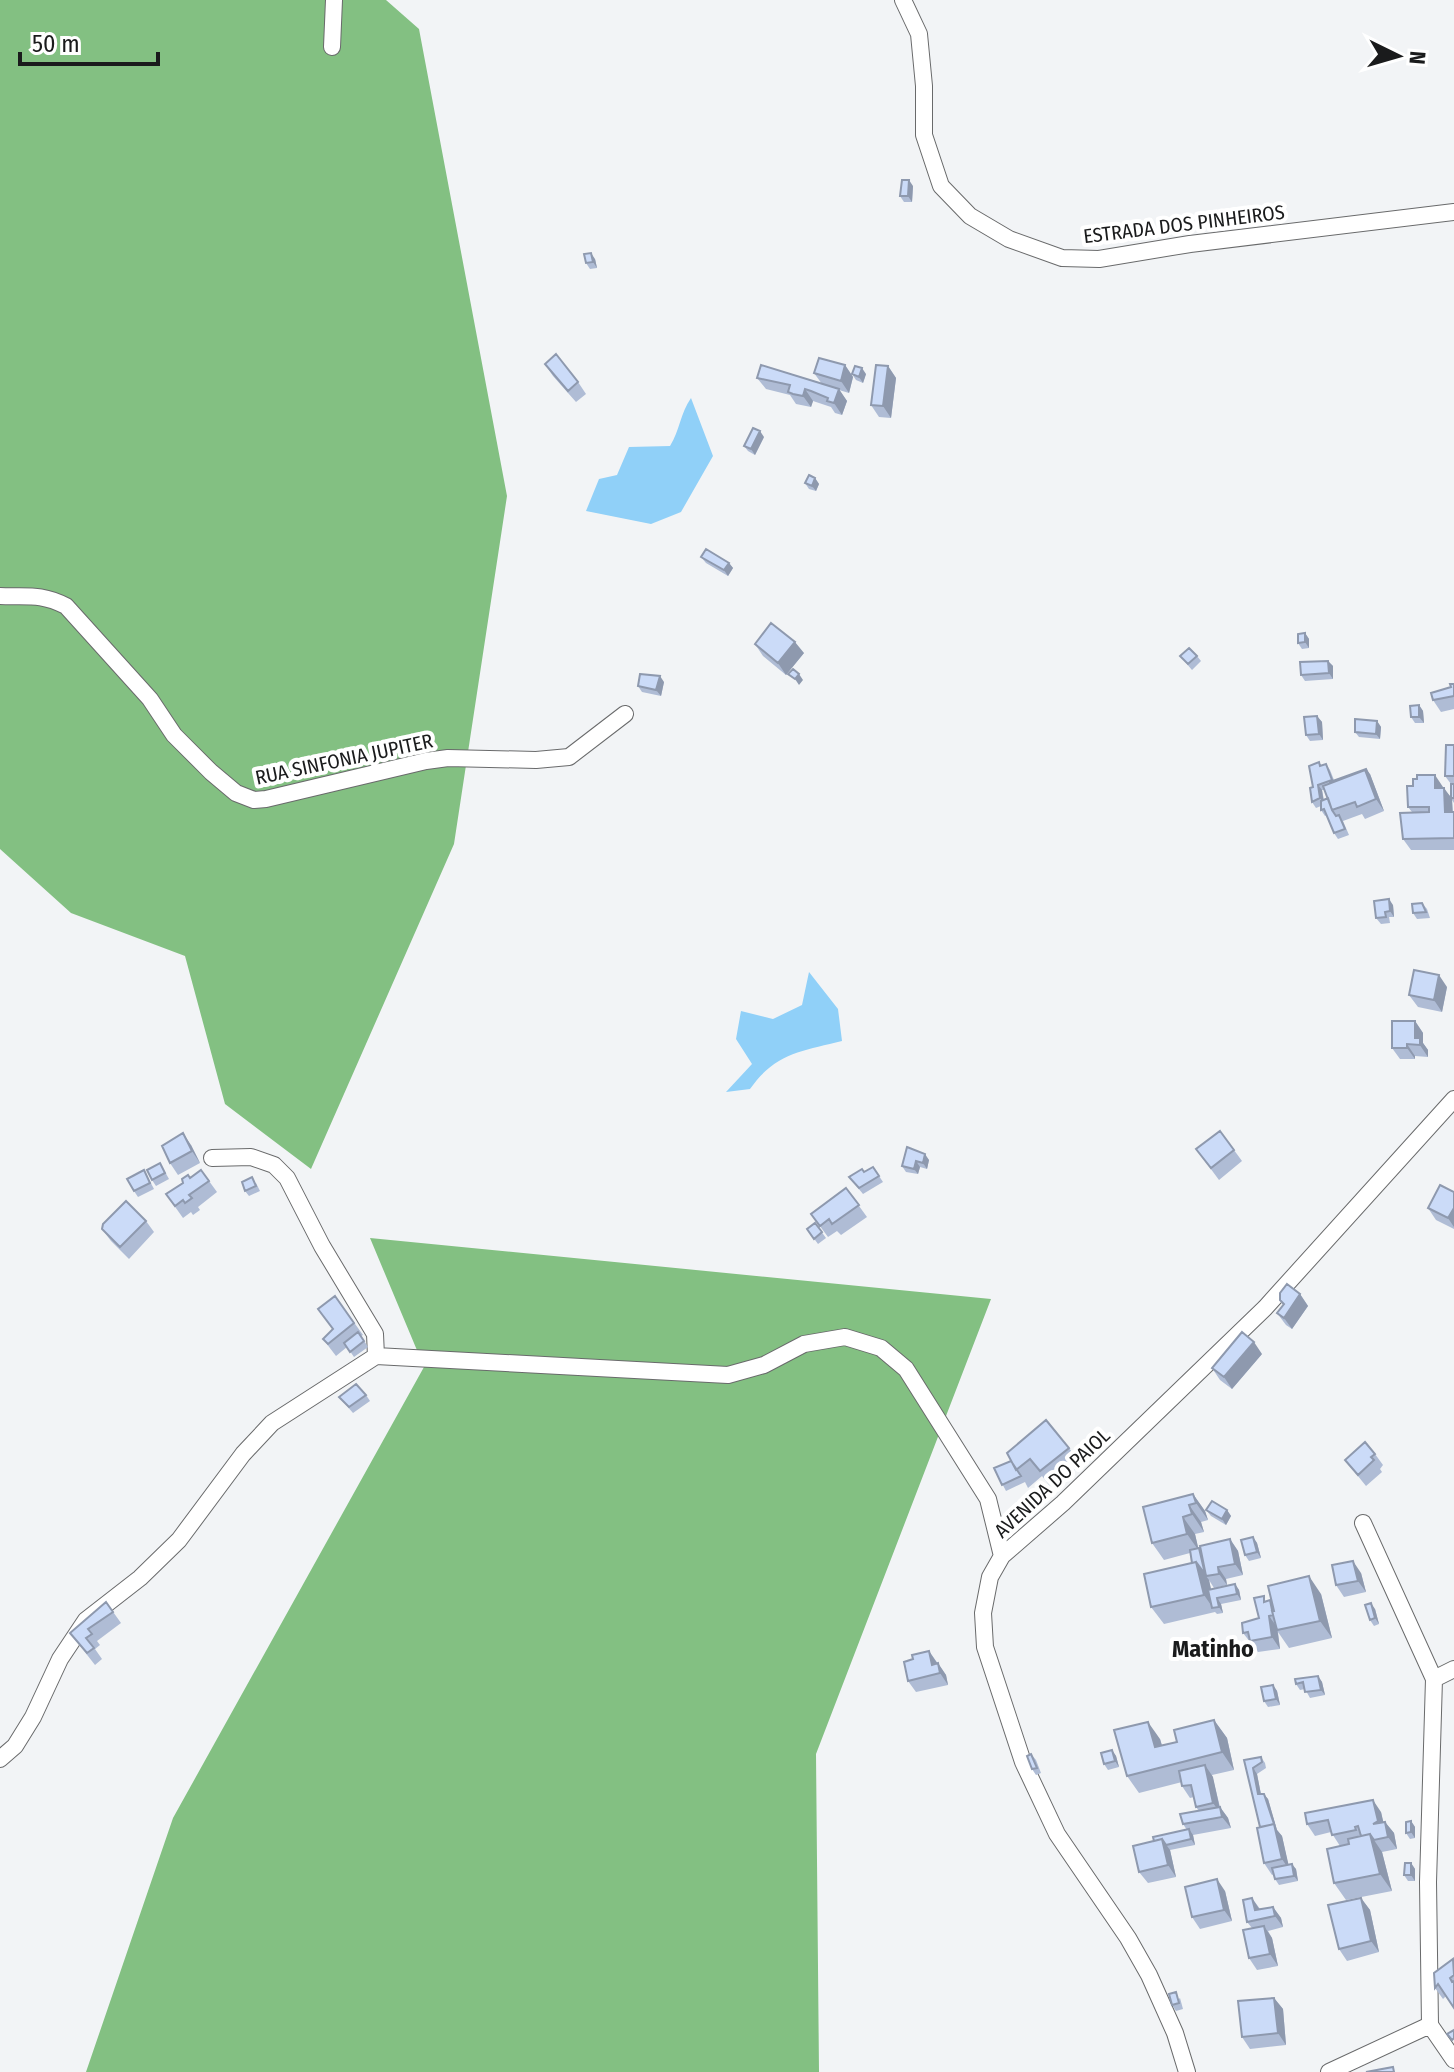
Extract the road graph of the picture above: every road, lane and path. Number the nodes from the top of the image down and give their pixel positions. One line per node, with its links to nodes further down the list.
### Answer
1 (334, 0): 3 (street)
2 (903, 0): 4 (street, ESTRADA DOS PINHEIROS)
3 (332, 47)
4 (1454, 212)
5 (0, 596): 6 (street, RUA SINFONIA JUPITER)
6 (625, 714)
7 (1454, 1099): 11 (street, AVENIDA DO PAIOL)
8 (212, 1158): 9 (street)
9 (376, 1356): 11 (street); 14 (street)
10 (1363, 1523): 13 (street)
11 (1002, 1556): 17 (street, AVENIDA DO PAIOL)
12 (1454, 1669): 13 (street)
13 (1434, 1679): 15 (street)
14 (0, 1759)
15 (1430, 2025): 16 (street); 18 (street)
16 (1454, 2060)
17 (1187, 2072)
18 (1329, 2072)

